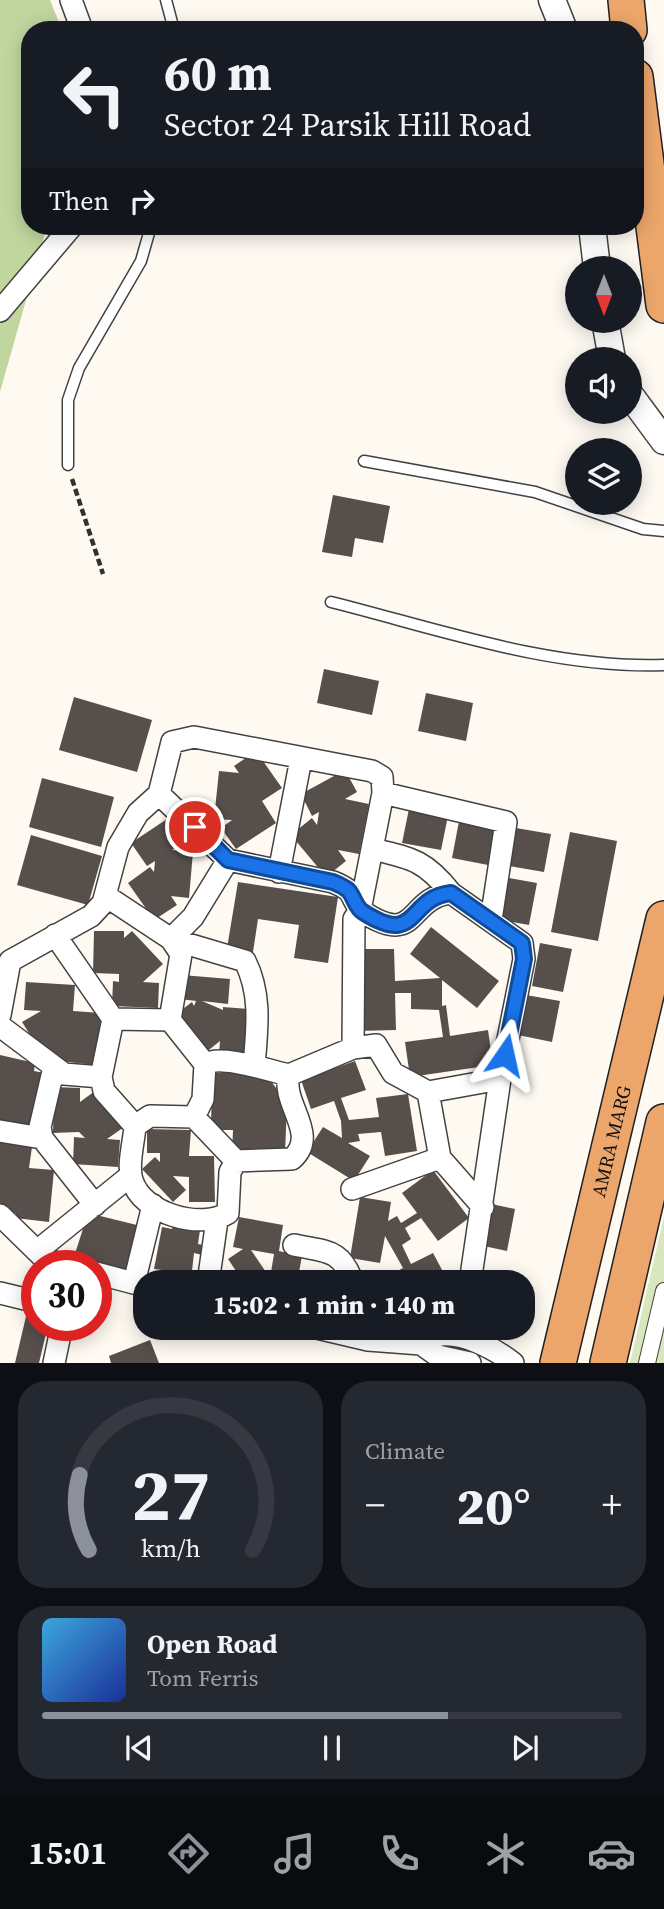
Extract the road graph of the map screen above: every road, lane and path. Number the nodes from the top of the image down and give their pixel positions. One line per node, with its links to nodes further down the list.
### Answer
1 (71, 0): 5 (street)
2 (166, 0): 6 (lane)
3 (552, 0): 7 (street)
4 (626, 0): 8 (highway)
5 (79, 21)
6 (172, 21)
7 (560, 21)
8 (628, 21)
9 (644, 148): 14 (highway)
10 (64, 235): 15 (street)
11 (148, 235): 19 (lane)
12 (593, 235): 13 (street)
13 (596, 256)
14 (664, 305)
15 (0, 310)
16 (642, 411): 17 (street)
17 (664, 441)
18 (364, 461): 20 (lane)
19 (68, 465): 21 (path)
20 (664, 531)
21 (103, 574)
22 (331, 601): 23 (lane)
23 (664, 665)
24 (301, 759): 25 (street); 26 (street); 29 (street)
25 (383, 793): 27 (street); 34 (street)
26 (159, 794): 28 (street); 31 (street)
27 (372, 849): 30 (street); 32 (street)
28 (228, 860): 29 (street); 36 (street)
29 (279, 872): 32 (street)
30 (451, 893): 32 (street); 34 (street)
31 (106, 896): 35 (street); 36 (street)
32 (360, 910): 41 (street)
33 (664, 919): 81 (highway, AMRA MARG)
34 (491, 920): 47 (street)
35 (55, 935): 37 (street); 38 (street)
36 (171, 939): 39 (street); 43 (street)
37 (0, 1015)
38 (113, 1019): 39 (street); 46 (street)
39 (170, 1020): 42 (street)
40 (0, 1026): 44 (street)
41 (353, 1048): 45 (street); 48 (street)
42 (205, 1065): 43 (street); 49 (street)
43 (254, 1066): 45 (street)
44 (54, 1067): 46 (street); 53 (street)
45 (289, 1076): 55 (street)
46 (101, 1077): 51 (street)
47 (500, 1079): 48 (street); 60 (street)
48 (428, 1092): 54 (street)
49 (194, 1117): 51 (street); 55 (street)
50 (664, 1122): 82 (highway)
51 (135, 1126): 56 (street)
52 (0, 1131): 53 (street)
53 (42, 1138): 58 (street)
54 (440, 1157): 57 (street); 60 (street)
55 (236, 1161): 62 (street)
56 (130, 1176): 58 (street); 59 (street)
57 (352, 1189)
58 (95, 1205): 65 (street)
59 (153, 1205): 62 (street); 66 (street)
60 (483, 1207): 69 (street)
61 (0, 1215): 64 (street)
62 (217, 1220): 67 (street)
63 (294, 1245): 68 (street)
64 (36, 1250)
65 (38, 1250)
66 (142, 1270)
67 (210, 1270)
68 (348, 1270)
69 (472, 1270)
70 (112, 1277): 71 (street)
71 (133, 1283)
72 (664, 1292): 83 (street)
73 (0, 1293): 74 (street)
74 (21, 1298)
75 (399, 1340): 76 (street)
76 (430, 1340)
77 (59, 1341): 79 (street)
78 (462, 1347): 80 (street)
79 (54, 1363)
80 (513, 1363)
81 (558, 1363)
82 (608, 1363)
83 (647, 1363)

